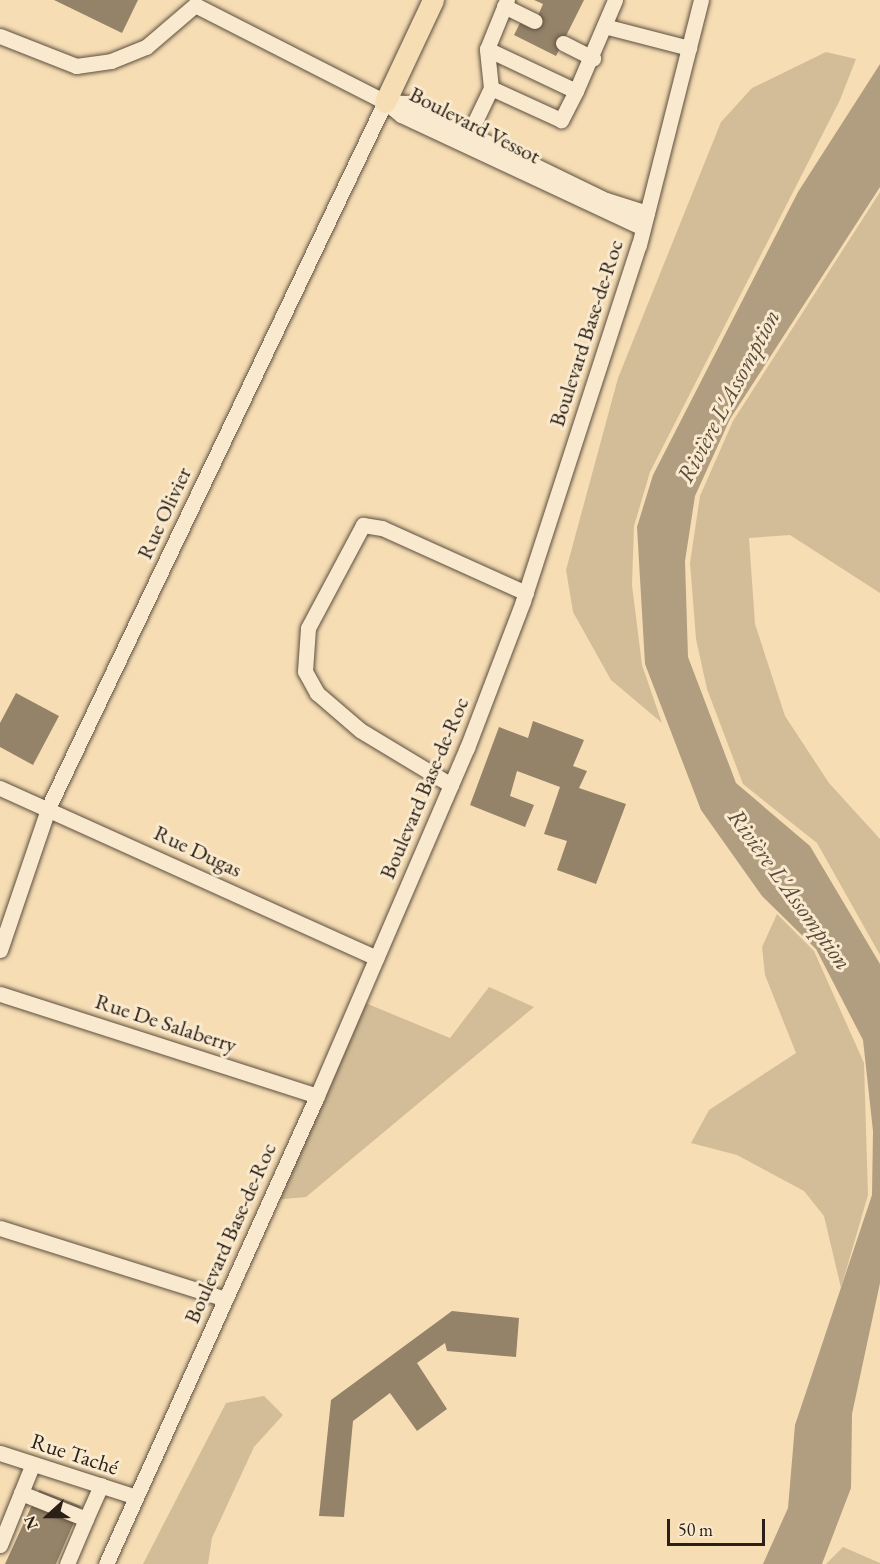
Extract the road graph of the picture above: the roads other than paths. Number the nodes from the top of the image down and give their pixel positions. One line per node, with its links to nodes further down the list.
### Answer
1 (433, 0): 15 (highway)
2 (615, 0): 7 (street)
3 (701, 0): 10 (street, Boulevard Base-de-Roc)
4 (196, 2): 8 (street); 15 (street)
5 (506, 3): 6 (street); 11 (street)
6 (536, 21)
7 (604, 26): 10 (street); 12 (street)
8 (0, 36)
9 (563, 43): 12 (street)
10 (689, 48): 17 (street, Boulevard Base-de-Roc)
11 (487, 49): 13 (street); 14 (street)
12 (593, 58): 14 (street)
13 (491, 88): 14 (street); 16 (street)
14 (576, 91)
15 (385, 102): 16 (street, Boulevard Vessot); 18 (street, Boulevard Vessot); 22 (street, Rue Olivier)
16 (469, 134): 17 (street, Boulevard Vessot)
17 (647, 213): 18 (street, Boulevard Base-de-Roc)
18 (643, 228): 19 (street, Boulevard Base-de-Roc)
19 (526, 593): 20 (street, Boulevard Base-de-Roc); 20 (street)
20 (451, 785): 24 (street, Boulevard Base-de-Roc)
21 (0, 788): 22 (street, Rue Dugas)
22 (50, 806): 23 (street, Rue Olivier); 24 (street, Rue Dugas)
23 (0, 950)
24 (376, 958): 26 (street, Boulevard Base-de-Roc)
25 (0, 994): 26 (street, Rue De Salaberry)
26 (317, 1096): 28 (street, Boulevard Base-de-Roc)
27 (0, 1228): 28 (street)
28 (225, 1299): 33 (street, Boulevard Base-de-Roc)
29 (0, 1453): 30 (street, Rue Taché)
30 (33, 1464): 31 (street, Rue Taché); 32 (street)
31 (101, 1485): 33 (street, Rue Taché); 34 (street)
32 (21, 1493): 34 (street); 35 (street)
33 (136, 1497): 37 (street, Boulevard Base-de-Roc)
34 (87, 1519): 36 (street)
35 (0, 1545)
36 (67, 1564)
37 (106, 1564)

